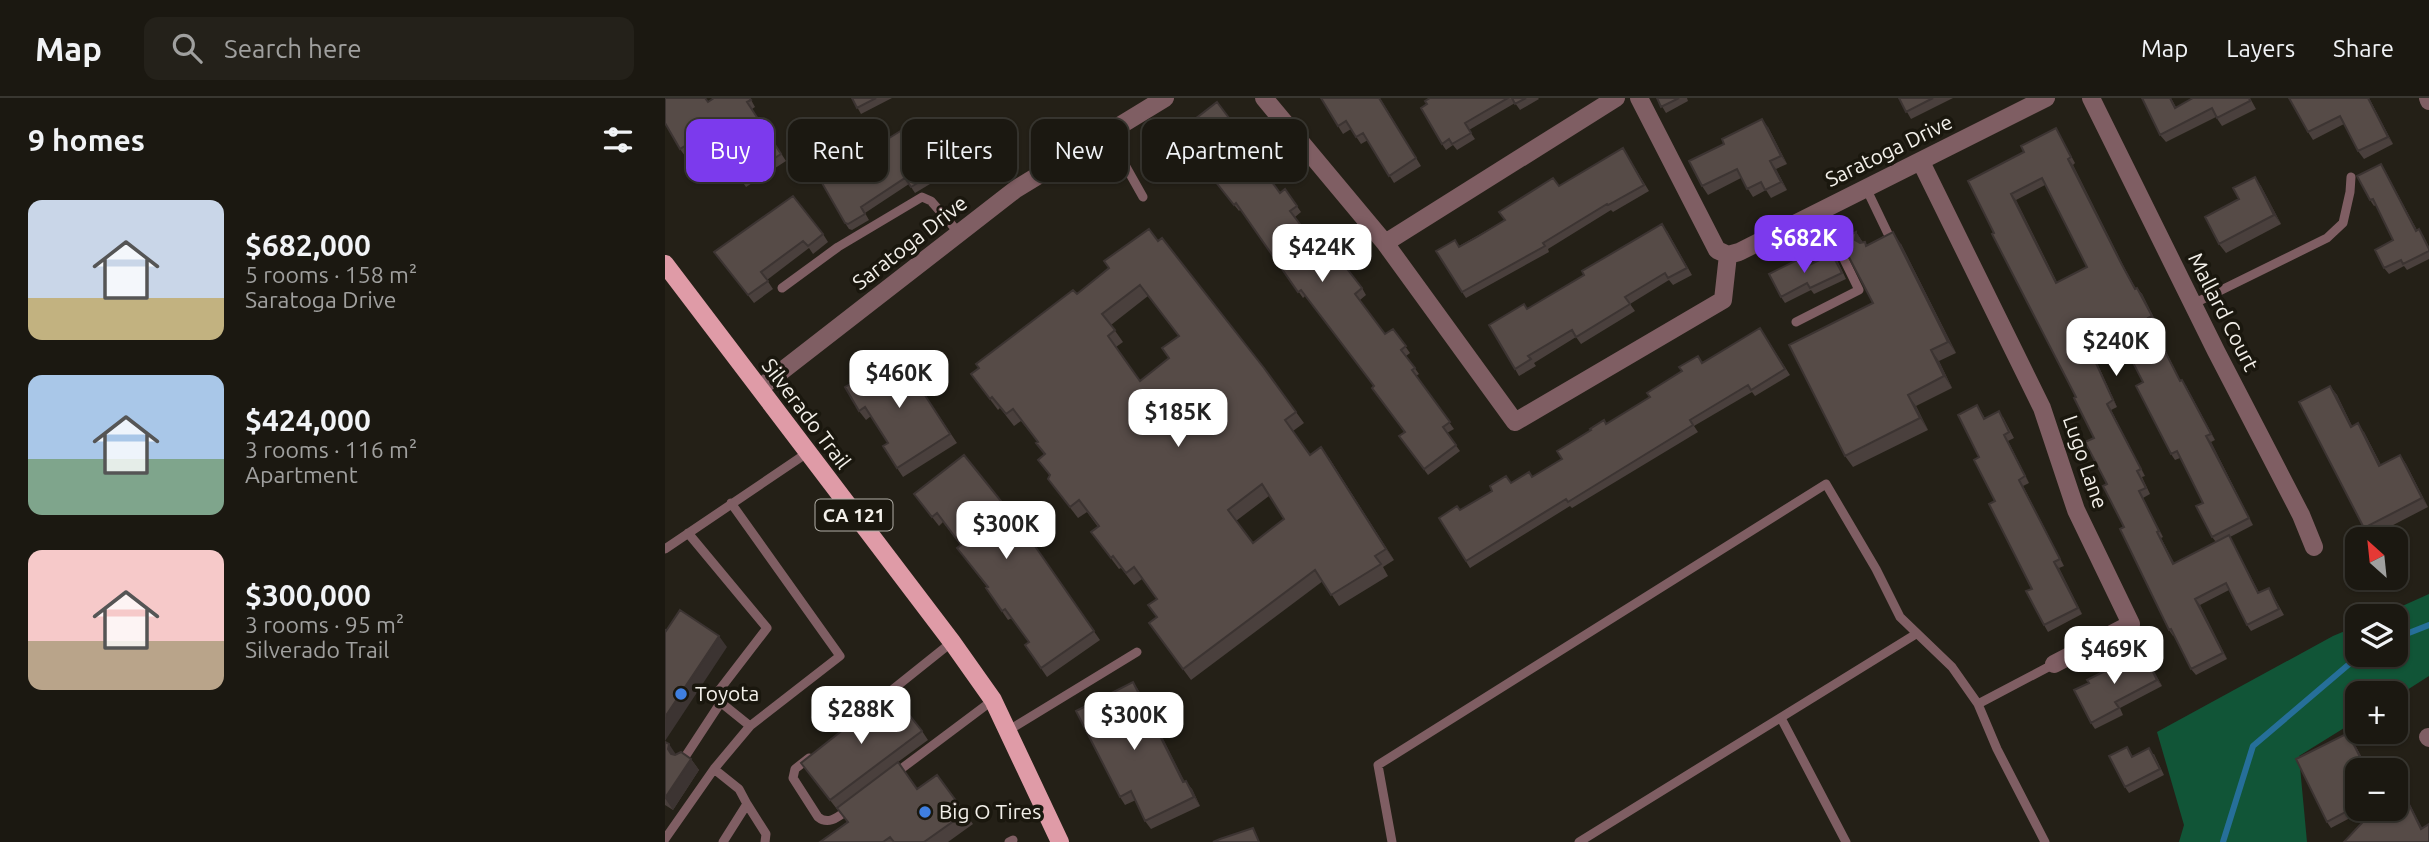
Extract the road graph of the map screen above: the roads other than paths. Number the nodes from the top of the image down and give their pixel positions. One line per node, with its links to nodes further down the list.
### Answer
1 (1165, 98): 7 (street, Saratoga Drive)
2 (1264, 98): 16 (street)
3 (1616, 98): 16 (street)
4 (1639, 98): 18 (street)
5 (2046, 98): 8 (street, Saratoga Drive)
6 (2091, 98): 21 (street, Mallard Court)
7 (1128, 120)
8 (1921, 162): 12 (street, Saratoga Drive); 32 (street, Lugo Lane)
9 (1128, 170): 13 (lane)
10 (2351, 177): 21 (lane)
11 (1031, 180): 15 (street, Saratoga Drive)
12 (1866, 188): 14 (street, Saratoga Drive); 17 (lane)
13 (1143, 197)
14 (1820, 210): 18 (street, Saratoga Drive); 22 (lane)
15 (959, 233): 20 (lane); 23 (street, Saratoga Drive)
16 (1385, 243): 18 (street)
17 (1869, 247)
18 (1728, 256)
19 (665, 264): 23 (main road, Silverado Trail / CA 121)
20 (782, 288)
21 (2193, 304): 27 (street, Mallard Court)
22 (1796, 322)
23 (759, 388): 24 (main road, Silverado Trail / CA 121)
24 (807, 453): 25 (lane); 30 (main road, Silverado Trail / CA 121)
25 (731, 503): 26 (lane); 38 (lane)
26 (688, 533): 28 (lane); 35 (lane)
27 (2314, 547)
28 (665, 549)
29 (1916, 634): 36 (lane); 37 (lane); 50 (lane)
30 (952, 642): 33 (main road, Silverado Trail / CA 121); 34 (lane)
31 (1137, 652): 39 (lane)
32 (2054, 664): 36 (lane)
33 (993, 700): 39 (main road, Silverado Trail / CA 121); 43 (lane)
34 (879, 701)
35 (721, 702): 38 (lane); 41 (lane)
36 (1978, 704): 53 (lane)
37 (1781, 718): 51 (lane); 52 (lane)
38 (750, 726): 42 (lane)
39 (1009, 730): 49 (main road, Silverado Trail / CA 121)
40 (816, 752): 44 (lane)
41 (683, 760)
42 (714, 769): 45 (lane); 46 (lane)
43 (889, 779)
44 (857, 803)
45 (747, 804): 47 (lane); 48 (lane)
46 (665, 839)
47 (723, 842)
48 (765, 842)
49 (1060, 842)
50 (1392, 842)
51 (1579, 842)
52 (1846, 842)
53 (2045, 842)

